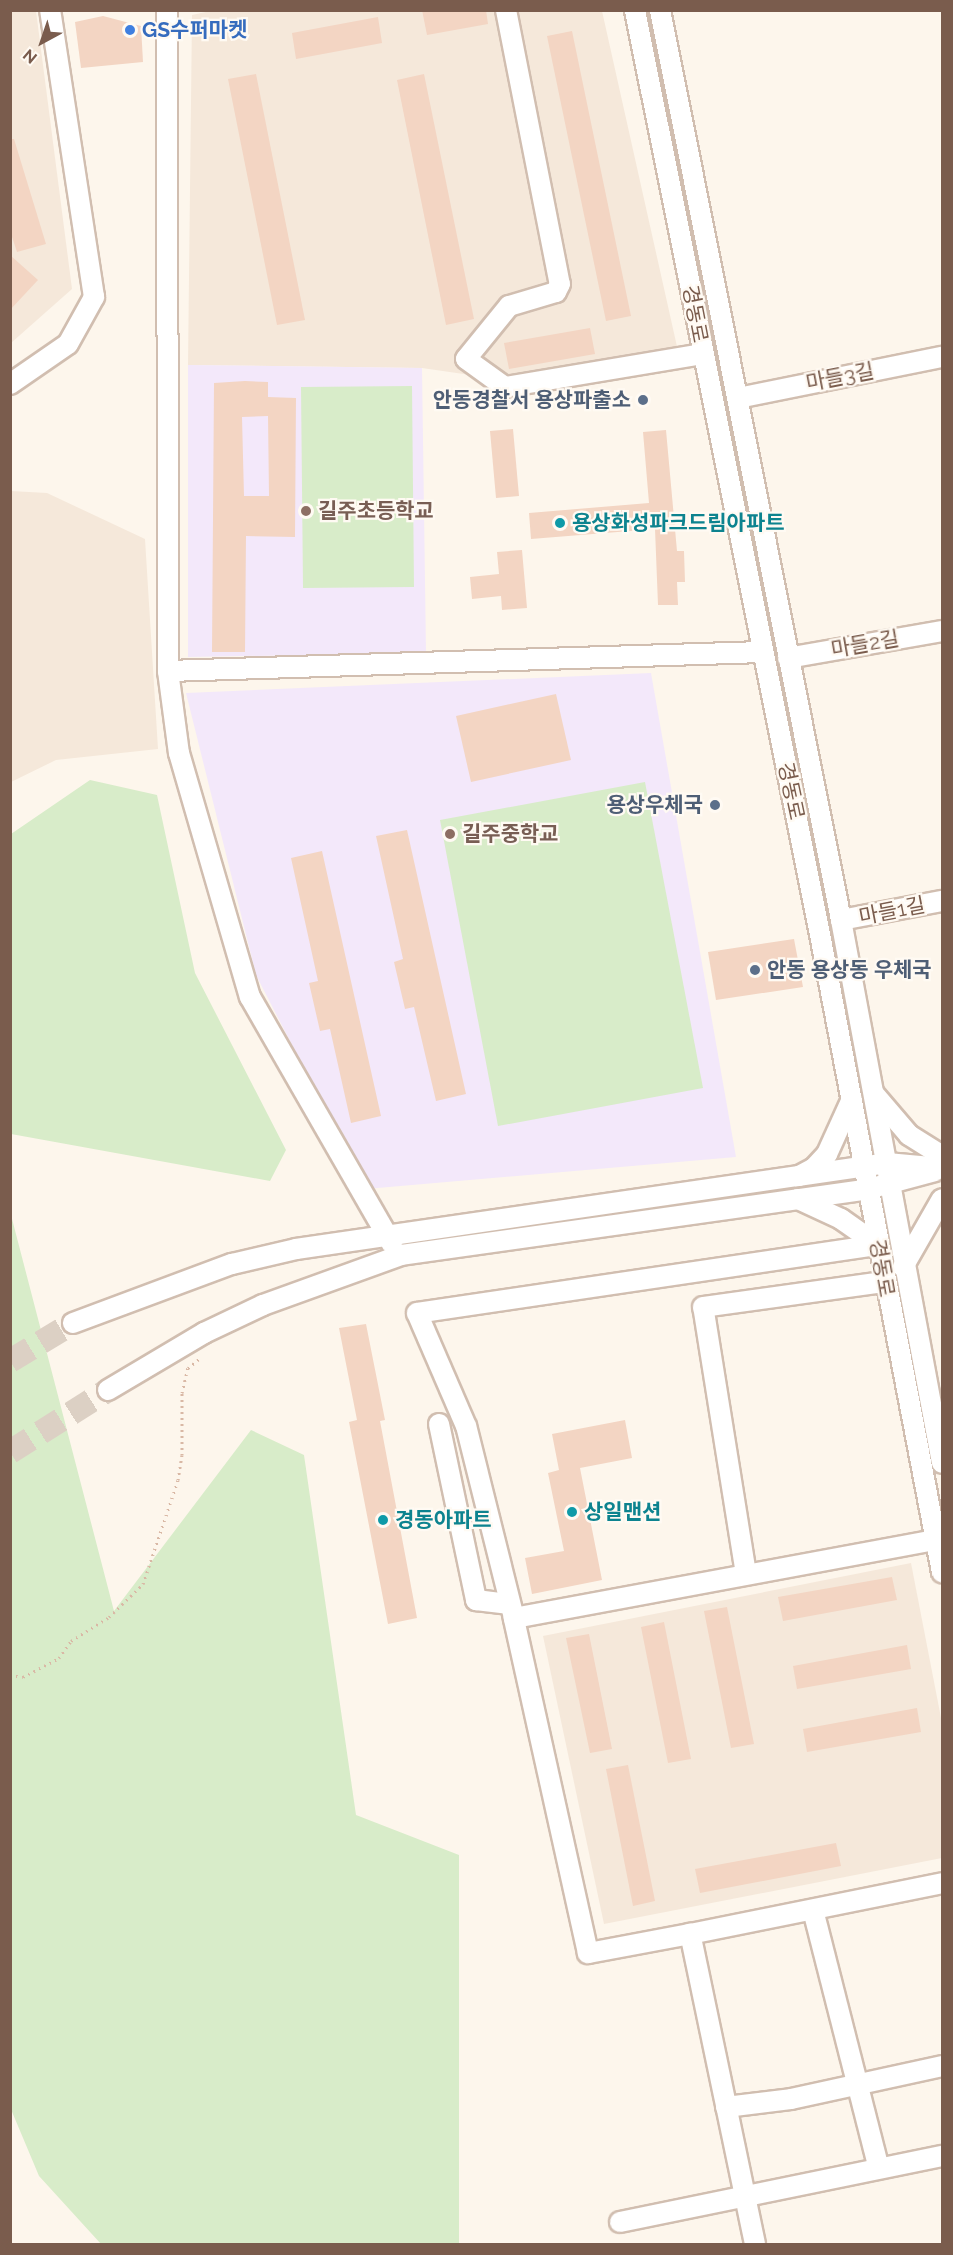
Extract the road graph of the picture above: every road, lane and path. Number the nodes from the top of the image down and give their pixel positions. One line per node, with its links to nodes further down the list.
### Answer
1 (50, 10): 8 (street)
2 (167, 10): 13 (street)
3 (506, 10): 6 (street)
4 (634, 10): 6 (street, 경동로)
5 (660, 10): 9 (street, 경동로)
6 (703, 354): 11 (street, 경동로)
7 (942, 357): 9 (street, 마들3길)
8 (10, 384)
9 (738, 398): 12 (street, 경동로)
10 (942, 631): 12 (street, 마들2길)
11 (763, 652): 13 (street); 17 (street, 경동로)
12 (788, 658): 15 (street, 경동로)
13 (168, 671): 27 (street)
14 (942, 901): 15 (street, 마들1길)
15 (841, 920): 16 (street, 경동로)
16 (874, 1094): 18 (street); 19 (street, 경동로)
17 (852, 1099): 20 (street, 경동로); 22 (street)
18 (942, 1155)
19 (887, 1163): 20 (street); 21 (street); 23 (street, 경동로)
20 (864, 1167): 22 (street); 24 (street, 경동로)
21 (942, 1168): 23 (street)
22 (793, 1179): 27 (street)
23 (891, 1185): 24 (street); 30 (street, 경동로)
24 (867, 1189): 25 (street); 28 (street, 경동로)
25 (798, 1199): 28 (street); 29 (street)
26 (942, 1199): 30 (street)
27 (386, 1236): 29 (street); 32 (street)
28 (878, 1245): 31 (street, 경동로); 41 (street)
29 (401, 1255): 34 (street)
30 (903, 1267): 36 (street, 경동로)
31 (884, 1282): 38 (street, 경동로); 40 (street)
32 (73, 1323)
33 (204, 1354): 42 (path)
34 (108, 1390)
35 (439, 1424): 41 (street)
36 (940, 1438): 37 (street, 경동로)
37 (942, 1463)
38 (936, 1540): 39 (street, 경동로); 40 (street)
39 (942, 1572)
40 (746, 1575): 41 (street)
41 (512, 1611): 45 (street)
42 (10, 1676)
43 (942, 1883): 44 (street)
44 (813, 1910): 45 (street); 47 (street)
45 (690, 1934): 48 (street)
46 (942, 2066): 47 (street)
47 (855, 2084): 48 (street); 50 (street)
48 (726, 2107): 51 (street)
49 (942, 2156): 50 (street)
50 (879, 2168): 51 (street)
51 (745, 2196): 52 (street); 53 (street)
52 (620, 2222)
53 (755, 2244)

